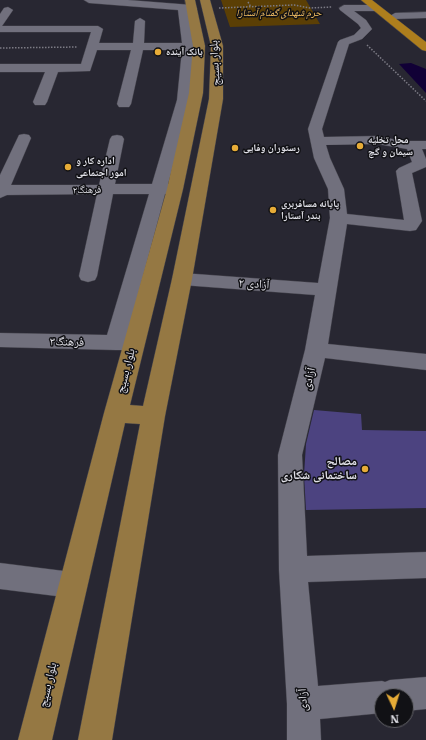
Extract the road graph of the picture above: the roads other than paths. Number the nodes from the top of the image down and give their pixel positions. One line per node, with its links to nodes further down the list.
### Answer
1 (89, 0): 4 (street)
2 (366, 0): 3 (highway)
3 (376, 4): 7 (highway); 17 (highway); 24 (street, آزادی)
4 (195, 5): 14 (main road, بلوار بسیج)
5 (8, 10): 10 (street)
6 (426, 15): 7 (street)
7 (396, 16): 13 (highway)
8 (75, 17): 12 (street)
9 (140, 21): 16 (street)
10 (0, 23)
11 (0, 29): 12 (street)
12 (71, 29): 15 (street)
13 (426, 40)
14 (201, 46): 16 (street); 26 (main road, بلوار بسیج); 31 (main road, بلوار بسیج)
15 (92, 47): 16 (street); 19 (street)
16 (138, 47): 21 (street)
17 (426, 48)
18 (0, 68): 19 (street)
19 (54, 68): 20 (street)
20 (40, 102)
21 (124, 104)
22 (24, 138): 28 (street)
23 (117, 139): 27 (street)
24 (318, 141): 25 (street); 29 (street, آزادی)
25 (419, 145): 29 (street)
26 (166, 189): 27 (street, فرهنگ۲); 34 (main road, بلوار بسیج)
27 (106, 190): 28 (street, فرهنگ۲); 30 (street)
28 (0, 191)
29 (339, 218): 32 (street, آزادی)
30 (88, 276)
31 (182, 279): 32 (street, آزادی ۲); 38 (main road, بلوار بسیج)
32 (326, 290): 35 (street, آزادی)
33 (0, 340): 34 (street, فرهنگ۳)
34 (124, 343): 37 (main road, بلوار بسیج)
35 (316, 350): 36 (street); 40 (street, آزادی)
36 (426, 362)
37 (116, 413): 38 (main road); 42 (main road, بلوار بسیج)
38 (153, 416): 48 (main road, بلوار بسیج)
39 (426, 565): 40 (street)
40 (293, 570): 46 (street, آزادی)
41 (0, 576): 42 (street)
42 (72, 585): 47 (main road, بلوار بسیج)
43 (426, 693): 44 (street)
44 (414, 694)
45 (374, 698): 46 (street)
46 (303, 704): 49 (street, آزادی)
47 (35, 740)
48 (95, 740)
49 (304, 740)

